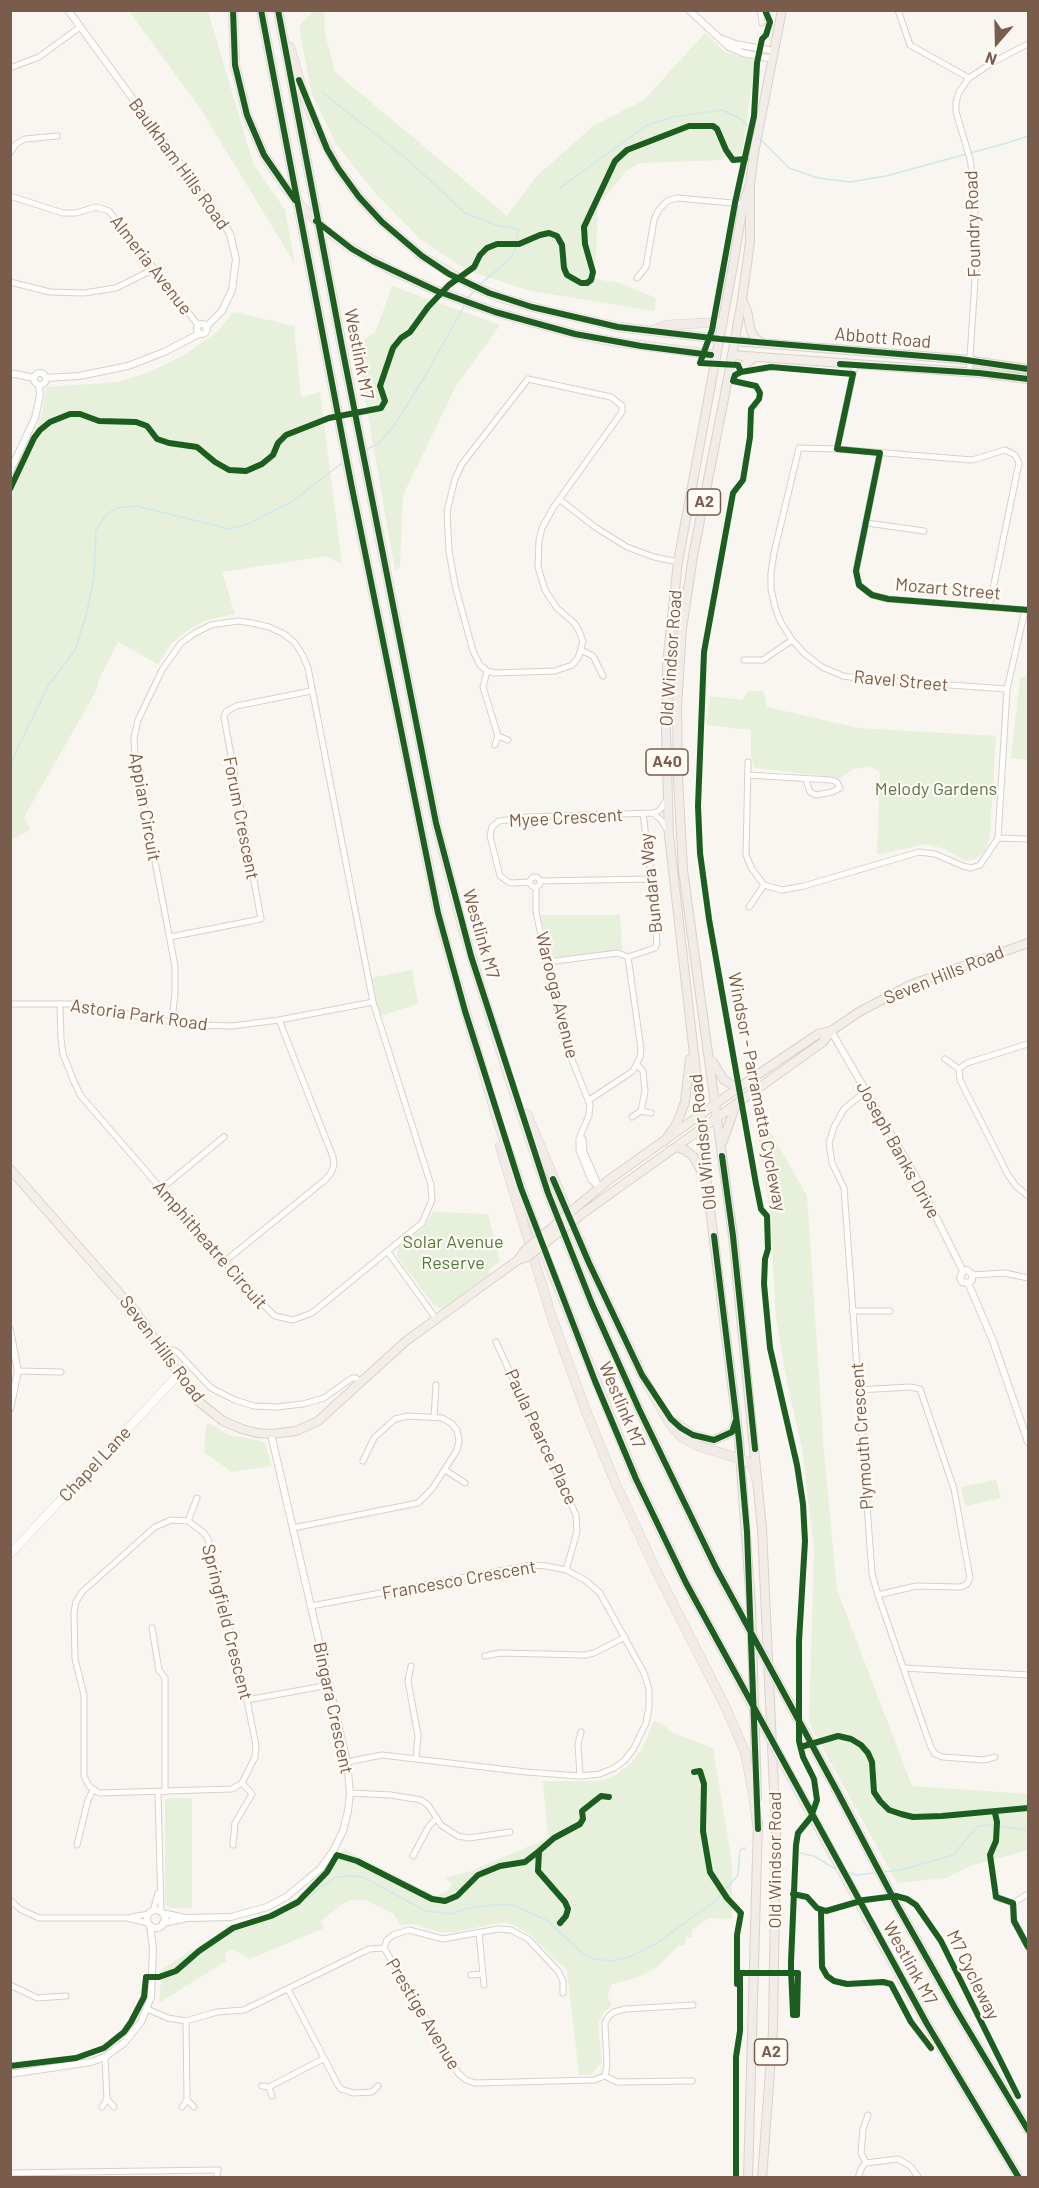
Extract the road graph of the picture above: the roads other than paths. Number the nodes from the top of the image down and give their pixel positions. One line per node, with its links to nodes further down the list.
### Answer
1 (68, 10): 10 (street, Baulkham Hills Road)
2 (233, 10): 35 (highway, bridge)
3 (261, 10): 92 (highway, Westlink M7)
4 (278, 10): 11 (highway)
5 (689, 10): 13 (street)
6 (760, 10): 9 (street)
7 (782, 10): 13 (highway, Old Windsor Road / A40)
8 (897, 10): 15 (street)
9 (762, 23)
10 (80, 27): 14 (street); 29 (street, Baulkham Hills Road)
11 (282, 32): 30 (highway); 102 (highway, Westlink M7)
12 (1029, 44): 15 (street)
13 (774, 55): 18 (highway, Old Windsor Road / A40)
14 (10, 68)
15 (969, 78): 38 (street, Foundry Road)
16 (57, 136): 17 (street)
17 (10, 153)
18 (750, 185): 21 (highway, Old Windsor Road / A40); 26 (highway, Old Windsor Road / A40)
19 (10, 196): 22 (street, Almeria Avenue)
20 (102, 198): 22 (street, Almeria Avenue)
21 (743, 204): 24 (street); 27 (highway, Old Windsor Road / A40)
22 (100, 207): 23 (street, Almeria Avenue)
23 (154, 269): 25 (street); 28 (street, Almeria Avenue)
24 (637, 278)
25 (10, 282)
26 (742, 300): 33 (highway, Old Windsor Road / A40); 34 (main road)
27 (723, 322): 30 (highway); 32 (highway, Old Windsor Road / A40)
28 (198, 326): 29 (street); 31 (street)
29 (206, 327): 31 (street)
30 (651, 331): 32 (highway)
31 (199, 334): 44 (street)
32 (720, 339): 33 (highway); 35 (highway, Old Windsor Road / A40)
33 (735, 341): 34 (main road, Abbott Road); 36 (highway, Old Windsor Road / A2)
34 (763, 343): 38 (main road, Abbott Road)
35 (716, 355): 36 (highway, Abbott Road); 54 (highway, Old Windsor Road / A40)
36 (732, 355): 37 (main road, Abbott Road); 45 (highway, Old Windsor Road / A2)
37 (755, 357): 39 (main road, Abbott Road); 45 (main road)
38 (969, 360): 40 (main road, Abbott Road); 41 (street, Foundry Road)
39 (855, 365): 41 (main road, Abbott Road); 48 (street)
40 (1029, 369)
41 (969, 373): 46 (main road, Abbott Road)
42 (10, 374): 43 (street)
43 (34, 378): 44 (street); 47 (street)
44 (46, 378): 47 (street)
45 (728, 378): 55 (highway, Old Windsor Road / A2)
46 (1029, 379)
47 (39, 385): 50 (street)
48 (837, 449): 49 (street); 58 (street, Ravel Street)
49 (880, 453): 52 (street, Mozart Street); 56 (street)
50 (10, 471)
51 (559, 499): 54 (street); 59 (street); 63 (street)
52 (867, 523): 53 (street); 56 (street, Mozart Street)
53 (924, 531)
54 (678, 562): 55 (highway); 73 (highway, Old Windsor Road / A40)
55 (692, 563): 98 (highway, Old Windsor Road / A2)
56 (989, 608): 57 (street, Mozart Street)
57 (1027, 610): 65 (street)
58 (792, 640): 60 (street); 65 (street, Ravel Street)
59 (581, 650): 62 (street); 63 (street)
60 (744, 660)
61 (607, 663): 62 (street)
62 (599, 667): 64 (street)
63 (488, 671): 67 (street)
64 (603, 676)
65 (1007, 689): 77 (street)
66 (311, 691): 85 (street, Forum Crescent); 85 (street, Appian Circuit); 89 (street, Appian Circuit)
67 (498, 736): 68 (street); 69 (street)
68 (508, 740)
69 (495, 745)
70 (748, 762): 71 (street)
71 (748, 775): 72 (street); 82 (street)
72 (806, 780): 72 (street)
73 (667, 798): 74 (street); 76 (highway, Old Windsor Road / A40)
74 (653, 813): 75 (street, Myee Crescent); 76 (street)
75 (644, 814): 79 (street, Bundara Way); 81 (street, Myee Crescent)
76 (669, 835): 96 (highway, Old Windsor Road / A40)
77 (998, 838): 78 (street); 82 (street)
78 (1029, 839)
79 (651, 879): 80 (street); 87 (street, Bundara Way)
80 (540, 881): 81 (street); 83 (street)
81 (530, 882): 83 (street)
82 (764, 885): 84 (street)
83 (536, 887): 88 (street, Warooga Avenue)
84 (749, 907)
85 (170, 937): 94 (street, Appian Circuit)
86 (1029, 943): 95 (main road, Seven Hills Road)
87 (628, 957): 88 (street, Bundara Way); 100 (street)
88 (547, 962): 105 (street, Warooga Avenue)
89 (373, 1002): 93 (street, Astoria Park Road); 125 (street, Amphitheatre Circuit)
90 (10, 1004): 91 (street, Astoria Park Road)
91 (60, 1004): 94 (street, Astoria Park Road); 121 (street, Amphitheatre Circuit)
92 (465, 1011): 180 (highway); 235 (highway, Westlink M7, bridge)
93 (279, 1020): 94 (street, Astoria Park Road); 126 (street)
94 (172, 1022)
95 (831, 1031): 103 (main road, Seven Hills Road); 104 (street, Joseph Banks Drive); 107 (main road, Seven Hills Road)
96 (691, 1038): 110 (highway, Old Windsor Road / A40); 115 (highway)
97 (1029, 1044): 101 (street)
98 (708, 1053): 103 (highway); 106 (highway, Old Windsor Road / A2)
99 (945, 1059): 101 (street)
100 (637, 1065): 105 (street); 108 (street)
101 (958, 1069): 123 (street)
102 (510, 1081): 140 (highway); 226 (highway, Westlink M7, bridge)
103 (738, 1088): 106 (main road, Seven Hills Road)
104 (866, 1091): 127 (street, Joseph Banks Drive); 131 (street, Plymouth Crescent)
105 (589, 1100): 120 (street)
106 (716, 1104): 110 (main road, Seven Hills Road); 112 (highway, Old Windsor Road / A2)
107 (736, 1104): 112 (main road, Seven Hills Road); 117 (highway)
108 (641, 1111): 109 (street); 111 (street)
109 (651, 1113)
110 (700, 1115): 113 (highway, Old Windsor Road / A40); 115 (main road, Seven Hills Road)
111 (632, 1117)
112 (718, 1118): 113 (main road, Seven Hills Road); 117 (highway, Old Windsor Road / A2)
113 (702, 1129): 116 (main road, Seven Hills Road); 119 (highway, Old Windsor Road / A40)
114 (224, 1137): 121 (street)
115 (664, 1142): 120 (main road, Seven Hills Road)
116 (677, 1148): 119 (highway); 122 (main road, Seven Hills Road)
117 (722, 1156): 153 (highway, Old Windsor Road / A2)
118 (10, 1169): 136 (main road, Seven Hills Road)
119 (707, 1185): 146 (highway, Old Windsor Road / A40)
120 (600, 1188): 122 (main road); 124 (main road, Seven Hills Road)
121 (161, 1189): 126 (street, Amphitheatre Circuit)
122 (614, 1189): 124 (main road, Seven Hills Road)
123 (1029, 1196)
124 (586, 1207): 133 (main road, Seven Hills Road, bridge)
125 (388, 1252): 126 (street, Amphitheatre Circuit); 133 (street)
126 (224, 1262)
127 (963, 1271): 128 (street); 130 (street)
128 (972, 1275): 129 (street); 130 (street)
129 (1029, 1278)
130 (968, 1283): 148 (street)
131 (852, 1311): 132 (street); 143 (street, Plymouth Crescent)
132 (890, 1311)
133 (437, 1320): 141 (main road, Seven Hills Road)
134 (10, 1330): 137 (street)
135 (496, 1342): 158 (street, Paula Pearce Place)
136 (164, 1352): 139 (main road, Seven Hills Road); 141 (street)
137 (18, 1371): 138 (street); 144 (street)
138 (61, 1372)
139 (179, 1374): 147 (main road, Seven Hills Road); 157 (main road, Chapel Lane)
140 (642, 1375): 146 (highway); 149 (highway)
141 (360, 1382): 147 (main road, Seven Hills Road)
142 (435, 1385): 145 (street)
143 (858, 1390): 159 (street, Plymouth Crescent); 159 (street)
144 (10, 1409)
145 (434, 1417): 150 (street); 151 (street)
146 (736, 1417): 149 (highway, Old Windsor Road / A40)
147 (271, 1434): 156 (street, Bingara Crescent)
148 (1029, 1442)
149 (741, 1459): 153 (highway); 180 (highway, Old Windsor Road / A40)
150 (363, 1461)
151 (445, 1470): 152 (street); 156 (street)
152 (465, 1483)
153 (758, 1485): 232 (highway, Old Windsor Road / A2)
154 (197, 1498): 155 (street)
155 (188, 1521): 168 (street, Springfield Crescent); 175 (street)
156 (293, 1528): 160 (street, Bingara Crescent)
157 (10, 1554)
158 (566, 1570): 160 (street, Francesco Crescent); 162 (street, Francesco Crescent)
159 (878, 1595): 165 (street, Plymouth Crescent)
160 (311, 1606): 167 (street, Bingara Crescent)
161 (152, 1628): 177 (street)
162 (625, 1637): 163 (street); 173 (street, Francesco Crescent)
163 (485, 1656)
164 (411, 1666): 171 (street)
165 (904, 1668): 166 (street); 170 (street, Plymouth Crescent)
166 (1029, 1675)
167 (328, 1685): 168 (street); 172 (street, Bingara Crescent)
168 (247, 1700): 174 (street, Springfield Crescent)
169 (581, 1732): 173 (street)
170 (995, 1757)
171 (416, 1759): 172 (street, Francesco Crescent); 173 (street, Francesco Crescent)
172 (347, 1762): 178 (street, Bingara Crescent)
173 (580, 1776)
174 (242, 1784): 177 (street); 183 (street)
175 (93, 1790): 176 (street); 182 (street)
176 (158, 1792): 177 (street); 185 (street)
177 (165, 1792)
178 (350, 1793): 179 (street); 193 (street, Bingara Crescent)
179 (437, 1818): 181 (street); 184 (street)
180 (758, 1829): 231 (highway, Old Windsor Road / A2)
181 (510, 1832)
182 (77, 1845)
183 (234, 1845)
184 (413, 1856)
185 (159, 1892): 190 (street); 191 (street)
186 (1029, 1894): 188 (street)
187 (996, 1897): 188 (street)
188 (1013, 1903): 197 (street)
189 (11, 1904): 192 (street)
190 (151, 1912): 191 (street, Bingara Crescent); 192 (street); 194 (street)
191 (161, 1912): 193 (street, Bingara Crescent); 195 (street)
192 (127, 1918): 194 (street)
193 (186, 1918): 195 (street, Bingara Crescent)
194 (149, 1924): 195 (street); 199 (street)
195 (161, 1925): 199 (street)
196 (479, 1934): 198 (street); 200 (street); 205 (street)
197 (1029, 1947)
198 (384, 1948): 204 (street, Prestige Avenue); 213 (street, Prestige Avenue)
199 (153, 1949): 208 (street)
200 (483, 1974): 201 (street); 203 (street)
201 (471, 1975)
202 (10, 1985): 206 (street)
203 (484, 1985)
204 (288, 1989): 209 (street, Prestige Avenue); 211 (street)
205 (562, 1993)
206 (66, 1996)
207 (693, 2005): 213 (street)
208 (147, 2009): 209 (street); 210 (street)
209 (186, 2021): 220 (street)
210 (105, 2057): 212 (street); 219 (street)
211 (323, 2059): 216 (street); 217 (street)
212 (10, 2074)
213 (605, 2076): 214 (street)
214 (692, 2080)
215 (378, 2086): 216 (street)
216 (372, 2092): 218 (street)
217 (272, 2096)
218 (375, 2098)
219 (107, 2099): 221 (street); 222 (street)
220 (187, 2100): 223 (street); 224 (street)
221 (102, 2107)
222 (114, 2107)
223 (182, 2107)
224 (194, 2107)
225 (868, 2115): 227 (street)
226 (1029, 2130)
227 (866, 2163): 233 (street); 234 (street)
228 (10, 2173): 229 (street)
229 (75, 2175): 230 (street)
230 (216, 2178)
231 (748, 2178)
232 (762, 2178)
233 (858, 2178)
234 (919, 2178)
235 (1019, 2178)

